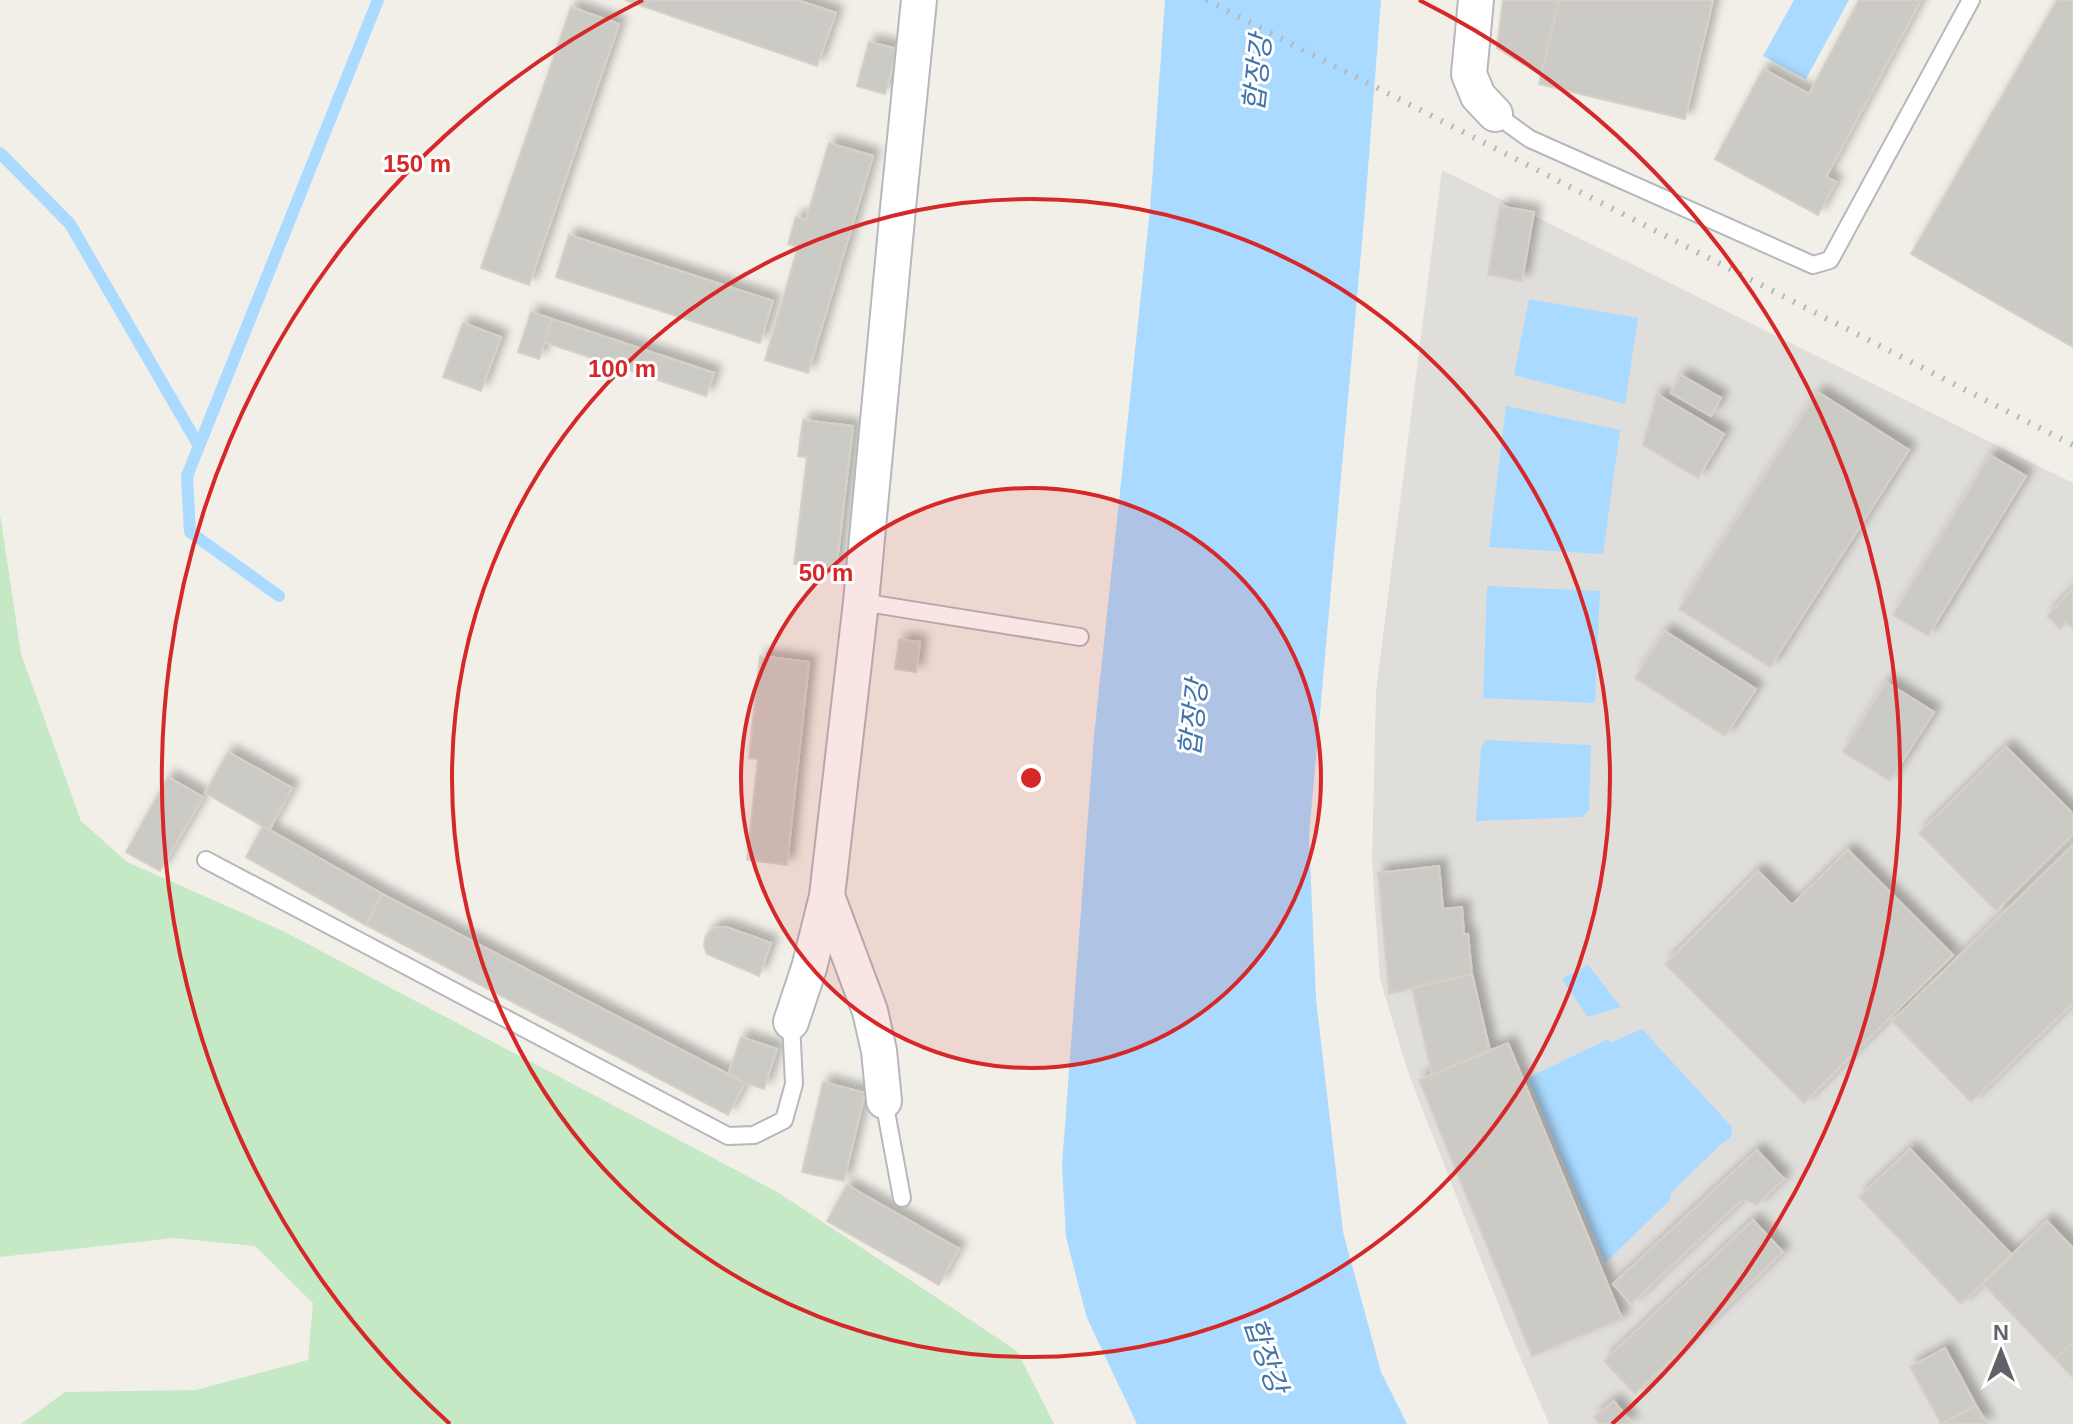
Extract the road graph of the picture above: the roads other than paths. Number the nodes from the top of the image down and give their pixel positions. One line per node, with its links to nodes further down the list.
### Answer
1 (919, 0): 5 (street)
2 (1476, 0): 4 (street)
3 (1971, 0): 4 (lane)
4 (1495, 114)
5 (861, 602): 6 (lane); 8 (street)
6 (1080, 637)
7 (206, 860): 9 (lane)
8 (827, 896): 9 (street); 10 (street)
9 (791, 1022)
10 (884, 1101): 11 (lane)
11 (902, 1198)

